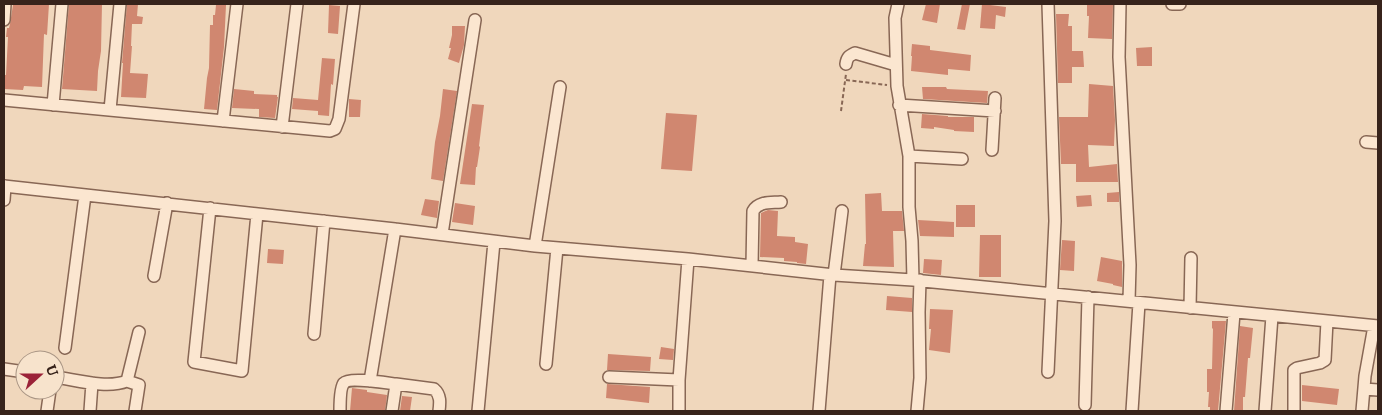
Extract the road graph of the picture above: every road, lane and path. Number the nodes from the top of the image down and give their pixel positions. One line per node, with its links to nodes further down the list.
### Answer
1 (6, 4): 12 (street)
2 (62, 4): 21 (street)
3 (120, 4): 23 (street)
4 (237, 4): 26 (street)
5 (297, 4): 27 (street)
6 (354, 4): 27 (street)
7 (898, 4): 15 (street)
8 (1048, 4): 53 (street)
9 (1120, 4): 55 (street)
10 (1172, 4): 11 (street)
11 (1180, 4)
12 (4, 20)
13 (475, 20): 43 (street)
14 (846, 64): 15 (street); 16 (path)
15 (896, 65): 17 (street)
16 (846, 80): 17 (path); 24 (path)
17 (897, 86): 22 (street)
18 (560, 87): 45 (street)
19 (995, 98): 25 (street)
20 (4, 100): 21 (street)
21 (53, 105): 23 (street)
22 (899, 105): 25 (street); 31 (street)
23 (110, 110): 26 (street)
24 (841, 111)
25 (995, 111): 30 (street)
26 (223, 121): 27 (street)
27 (282, 127)
28 (1366, 142): 29 (street)
29 (1378, 143)
30 (992, 150)
31 (909, 156): 32 (street); 52 (street)
32 (962, 159)
33 (4, 186): 34 (street); 35 (street)
34 (85, 195): 37 (street); 63 (street)
35 (4, 200)
36 (781, 202): 49 (street)
37 (167, 204): 38 (street); 51 (street)
38 (210, 208): 40 (street); 40 (street)
39 (842, 211): 50 (street)
40 (257, 214): 41 (street)
41 (324, 221): 42 (street); 62 (street)
42 (395, 229): 43 (street); 70 (street)
43 (442, 234): 44 (street)
44 (494, 242): 45 (street); 81 (street)
45 (535, 246): 46 (street)
46 (557, 248): 48 (street); 64 (street)
47 (1192, 258): 56 (street)
48 (688, 259): 49 (street); 68 (street)
49 (752, 266): 50 (street)
50 (832, 275): 52 (street); 83 (street)
51 (154, 276)
52 (917, 280): 53 (street); 84 (street)
53 (1052, 294): 54 (street); 65 (street)
54 (1088, 298): 55 (street); 75 (street)
55 (1134, 302): 56 (street); 85 (street)
56 (1190, 308): 57 (street)
57 (1234, 312): 58 (street); 86 (street)
58 (1272, 316): 59 (street); 87 (street)
59 (1327, 321): 60 (street); 88 (street)
60 (1376, 326): 73 (street)
61 (139, 332): 69 (street)
62 (314, 334)
63 (65, 348)
64 (546, 364)
65 (1048, 372)
66 (609, 377): 68 (street)
67 (65, 379): 71 (street)
68 (679, 380): 82 (street)
69 (128, 381): 71 (street); 77 (street)
70 (370, 381): 72 (street); 78 (street)
71 (92, 383): 76 (street)
72 (396, 384): 79 (street); 80 (street)
73 (1364, 389): 74 (street); 89 (street)
74 (1378, 390)
75 (1085, 405)
76 (90, 411)
77 (135, 411)
78 (340, 411)
79 (392, 411)
80 (439, 411)
81 (478, 411)
82 (679, 411)
83 (819, 411)
84 (917, 411)
85 (1132, 411)
86 (1226, 411)
87 (1265, 411)
88 (1294, 411)
89 (1362, 411)

